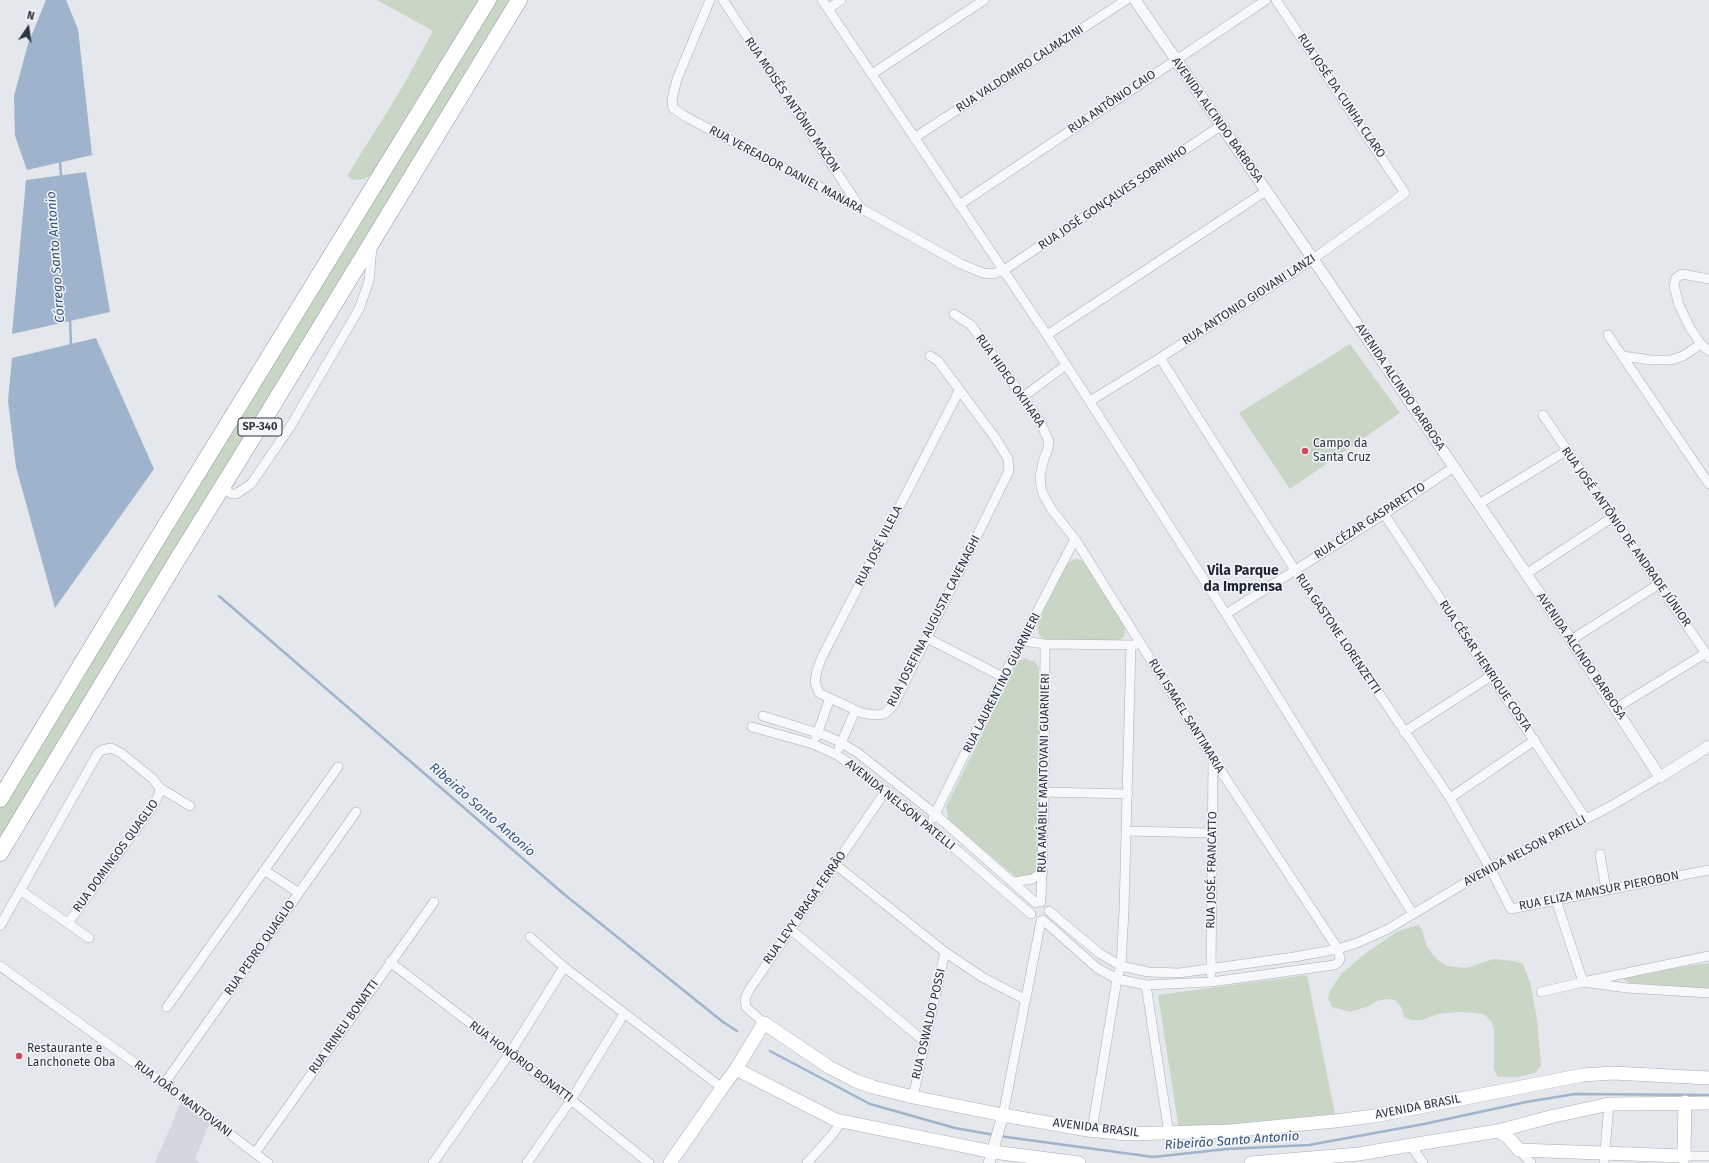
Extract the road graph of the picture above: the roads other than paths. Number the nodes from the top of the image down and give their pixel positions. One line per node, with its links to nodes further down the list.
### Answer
1 (488, 0): 80 (highway, SP-340)
2 (519, 0): 21 (highway, SP-340)
3 (710, 0): 20 (street, RUA VEREADOR DANIEL MANARA)
4 (723, 0): 20 (street, RUA MOISÉS ANTÔNIO MAZON)
5 (822, 0): 12 (street)
6 (841, 0): 12 (street)
7 (984, 0): 14 (street)
8 (1126, 0): 16 (street, RUA VALDOMIRO CALMAZINI)
9 (1135, 0): 13 (street, AVENIDA ALCINDO BARBOSA)
10 (1266, 0): 13 (street, RUA ANTÔNIO CAIO)
11 (1276, 0): 18 (street, RUA JOSÉ DA CUNHA CLARO)
12 (828, 9): 14 (street)
13 (1176, 60): 15 (street, AVENIDA ALCINDO BARBOSA); 19 (street, RUA ANTÔNIO CAIO)
14 (872, 74): 16 (street)
15 (1222, 125): 17 (street, AVENIDA ALCINDO BARBOSA); 23 (street, RUA JOSÉ GONÇALVES SOBRINHO)
16 (914, 138): 19 (street)
17 (1266, 191): 22 (street, AVENIDA ALCINDO BARBOSA); 26 (street)
18 (1405, 193): 22 (street, RUA ANTONIO GIOVANI LANZI)
19 (959, 205): 23 (street)
20 (862, 209): 23 (street, RUA VEREADOR DANIEL MANARA)
21 (373, 240): 42 (highway, SP-340); 42 (street)
22 (1313, 259): 32 (street, RUA ANTONIO GIOVANI LANZI); 39 (street, AVENIDA ALCINDO BARBOSA)
23 (1004, 270): 26 (street)
24 (1709, 279): 28 (street)
25 (954, 314): 35 (street, RUA HIDEO OKIHARA)
26 (1047, 335): 33 (street)
27 (1608, 335): 31 (street)
28 (1701, 344): 29 (street); 31 (street)
29 (1709, 351)
30 (930, 356): 34 (street)
31 (1623, 356): 41 (street)
32 (1160, 358): 36 (street, RUA ANTONIO GIOVANI LANZI); 47 (street, RUA GASTONE LORENZETTI)
33 (1066, 365): 35 (street); 36 (street)
34 (959, 391): 51 (street, RUA JOSEFINA AUGUSTA CAVENAGHI); 60 (street, RUA JOSÉ VILELA)
35 (1023, 397): 40 (street, RUA HIDEO OKIHARA)
36 (1090, 401): 50 (street)
37 (1543, 415): 38 (street, RUA JOSÉ ANTÔNIO DE ANDRADE JÚNIOR)
38 (1566, 451): 43 (street); 45 (street, RUA JOSÉ ANTÔNIO DE ANDRADE JÚNIOR)
39 (1454, 466): 43 (street, AVENIDA ALCINDO BARBOSA); 44 (street, RUA CÉZAR GASPARETTO)
40 (1040, 481): 46 (street, RUA ISMAEL SANTIMARIA)
41 (1709, 484)
42 (222, 488): 88 (highway, SP-340)
43 (1479, 504): 48 (street, AVENIDA ALCINDO BARBOSA)
44 (1384, 514): 47 (street, RUA CÉZAR GASPARETTO); 59 (street, RUA CÉSAR HENRIQUE COSTA)
45 (1613, 517): 48 (street); 49 (street, RUA JOSÉ ANTÔNIO DE ANDRADE JÚNIOR)
46 (1075, 539): 53 (street, RUA LAURENTINO GUARNIERI); 55 (street, RUA ISMAEL SANTIMARIA)
47 (1295, 570): 50 (street, RUA CÉZAR GASPARETTO); 65 (street, RUA GASTONE LORENZETTI)
48 (1526, 574): 52 (street, AVENIDA ALCINDO BARBOSA)
49 (1659, 584): 52 (street); 57 (street, RUA JOSÉ ANTÔNIO DE ANDRADE JÚNIOR)
50 (1226, 614): 104 (street)
51 (927, 638): 58 (street); 62 (street, RUA JOSEFINA AUGUSTA CAVENAGHI)
52 (1571, 640): 61 (street, AVENIDA ALCINDO BARBOSA)
53 (1023, 641): 54 (street); 58 (street, RUA LAURENTINO GUARNIERI)
54 (1045, 644): 56 (street); 77 (street, RUA AMÁBILE MANTOVANI GUARNIERI)
55 (1141, 645): 56 (street); 72 (street, RUA ISMAEL SANTIMARIA)
56 (1131, 646): 78 (street)
57 (1707, 656): 61 (street)
58 (1003, 676): 83 (street, RUA LAURENTINO GUARNIERI)
59 (1491, 676): 65 (street); 67 (street, RUA CÉSAR HENRIQUE COSTA)
60 (830, 698): 62 (street, RUA JOSEFINA AUGUSTA CAVENAGHI); 66 (street)
61 (1616, 708): 74 (street, AVENIDA ALCINDO BARBOSA)
62 (855, 711): 68 (street)
63 (763, 716): 66 (street, AVENIDA NELSON PATELLI)
64 (752, 728): 69 (street, AVENIDA NELSON PATELLI)
65 (1404, 732): 79 (street, RUA GASTONE LORENZETTI)
66 (817, 733): 68 (street, AVENIDA NELSON PATELLI); 69 (street)
67 (1535, 740): 79 (street); 84 (street, RUA CÉSAR HENRIQUE COSTA)
68 (840, 742): 71 (street); 83 (street, AVENIDA NELSON PATELLI)
69 (814, 744): 71 (street, AVENIDA NELSON PATELLI)
70 (1709, 746): 74 (street, AVENIDA NELSON PATELLI)
71 (837, 755): 76 (street, AVENIDA NELSON PATELLI)
72 (1213, 759): 87 (street, RUA JOSÉ. FRANCATTO); 111 (street, RUA ISMAEL SANTIMARIA)
73 (338, 767): 92 (street)
74 (1660, 777): 84 (street, AVENIDA NELSON PATELLI)
75 (160, 788): 81 (street); 96 (street); 106 (street, RUA DOMINGOS QUAGLIO)
76 (885, 792): 85 (street, AVENIDA NELSON PATELLI); 90 (street, RUA LEVY BRAGA FERRÃO)
77 (1044, 792): 78 (street); 94 (street, RUA AMÁBILE MANTOVANI GUARNIERI)
78 (1128, 794): 86 (street)
79 (1450, 798): 91 (street, RUA GASTONE LORENZETTI)
80 (0, 799)
81 (190, 806)
82 (356, 812): 98 (street, RUA PEDRO QUAGLIO)
83 (936, 814): 85 (street, RUA LAURENTINO GUARNIERI); 95 (street, AVENIDA NELSON PATELLI)
84 (1586, 819): 91 (street, AVENIDA NELSON PATELLI)
85 (929, 826): 103 (street, AVENIDA NELSON PATELLI)
86 (1126, 831): 87 (street); 116 (street)
87 (1212, 833): 118 (street, RUA JOSÉ. FRANCATTO)
88 (0, 853)
89 (1600, 854): 97 (street)
90 (836, 865): 108 (street, RUA LEVY BRAGA FERRÃO); 112 (street)
91 (1490, 868): 99 (street, RUA ELIZA MANSUR PIEROBON); 104 (street, AVENIDA NELSON PATELLI)
92 (264, 870): 98 (street); 126 (street)
93 (1709, 870): 97 (street, RUA ELIZA MANSUR PIEROBON)
94 (1043, 872): 95 (street); 101 (street, RUA AMÁBILE MANTOVANI GUARNIERI)
95 (1014, 882): 101 (street, AVENIDA NELSON PATELLI)
96 (20, 890): 106 (street); 107 (street)
97 (1606, 890): 99 (street, RUA ELIZA MANSUR PIEROBON)
98 (299, 893): 133 (street, RUA PEDRO QUAGLIO)
99 (1556, 900): 121 (street)
100 (434, 902): 114 (street, RUA IRINEU BONATTI)
101 (1039, 902): 102 (street); 103 (street)
102 (1049, 911): 105 (street); 116 (street, AVENIDA NELSON PATELLI)
103 (1031, 914): 105 (street)
104 (1413, 914): 111 (street, AVENIDA NELSON PATELLI)
105 (1042, 920): 119 (street); 125 (street)
106 (68, 923): 110 (street)
107 (0, 926)
108 (790, 929): 128 (street, RUA LEVY BRAGA FERRÃO); 129 (street)
109 (530, 937): 117 (street)
110 (89, 938)
111 (1338, 949): 118 (street, AVENIDA NELSON PATELLI); 120 (street)
112 (945, 952): 125 (street); 129 (street, RUA OSWALDO POSSI)
113 (1709, 956): 121 (street)
114 (390, 962): 130 (street, RUA HONÓRIO BONATTI); 147 (street, RUA IRINEU BONATTI)
115 (0, 966): 133 (street, RUA JOÃO MANTOVANI)
116 (1121, 966): 118 (street, AVENIDA NELSON PATELLI); 119 (street)
117 (564, 967): 127 (street); 130 (street)
118 (1211, 968): 120 (street, RUA JOSÉ. FRANCATTO)
119 (1117, 979): 122 (street); 142 (street)
120 (1211, 982): 122 (street)
121 (1583, 982): 123 (street); 124 (street)
122 (1146, 985): 144 (street)
123 (1541, 992)
124 (1709, 993)
125 (1026, 1000): 140 (street)
126 (166, 1007)
127 (624, 1014): 134 (street); 136 (street)
128 (764, 1023): 131 (main road); 135 (main road, AVENIDA BRASIL)
129 (925, 1042): 135 (street, RUA OSWALDO POSSI)
130 (510, 1053): 136 (street, RUA HONÓRIO BONATTI); 154 (street)
131 (736, 1069): 134 (main road); 141 (main road)
132 (1709, 1078): 144 (main road, AVENIDA BRASIL)
133 (164, 1084): 147 (street, RUA JOÃO MANTOVANI)
134 (722, 1088): 157 (main road)
135 (912, 1097): 140 (main road, AVENIDA BRASIL)
136 (571, 1100): 155 (street); 156 (street, RUA HONÓRIO BONATTI)
137 (1685, 1102): 138 (main road); 139 (main road); 152 (main road)
138 (1709, 1103)
139 (1609, 1104): 143 (main road); 151 (street)
140 (1003, 1116): 142 (main road, AVENIDA BRASIL); 148 (street)
141 (842, 1122): 148 (main road); 158 (street)
142 (1092, 1130): 144 (main road, AVENIDA BRASIL)
143 (1498, 1131): 145 (main road); 146 (main road)
144 (1169, 1134)
145 (1412, 1145): 150 (main road); 162 (street)
146 (1519, 1150): 151 (main road); 163 (street)
147 (255, 1153): 153 (street, RUA JOÃO MANTOVANI)
148 (993, 1153): 159 (main road)
149 (1709, 1156): 152 (street)
150 (1361, 1158): 161 (main road)
151 (1604, 1158): 152 (main road)
152 (1684, 1159)
153 (268, 1163)
154 (433, 1163)
155 (527, 1163)
156 (650, 1163)
157 (670, 1163)
158 (807, 1163)
159 (1079, 1163)
160 (1251, 1163): 161 (main road)
161 (1260, 1163)
162 (1423, 1163)
163 (1531, 1163)

